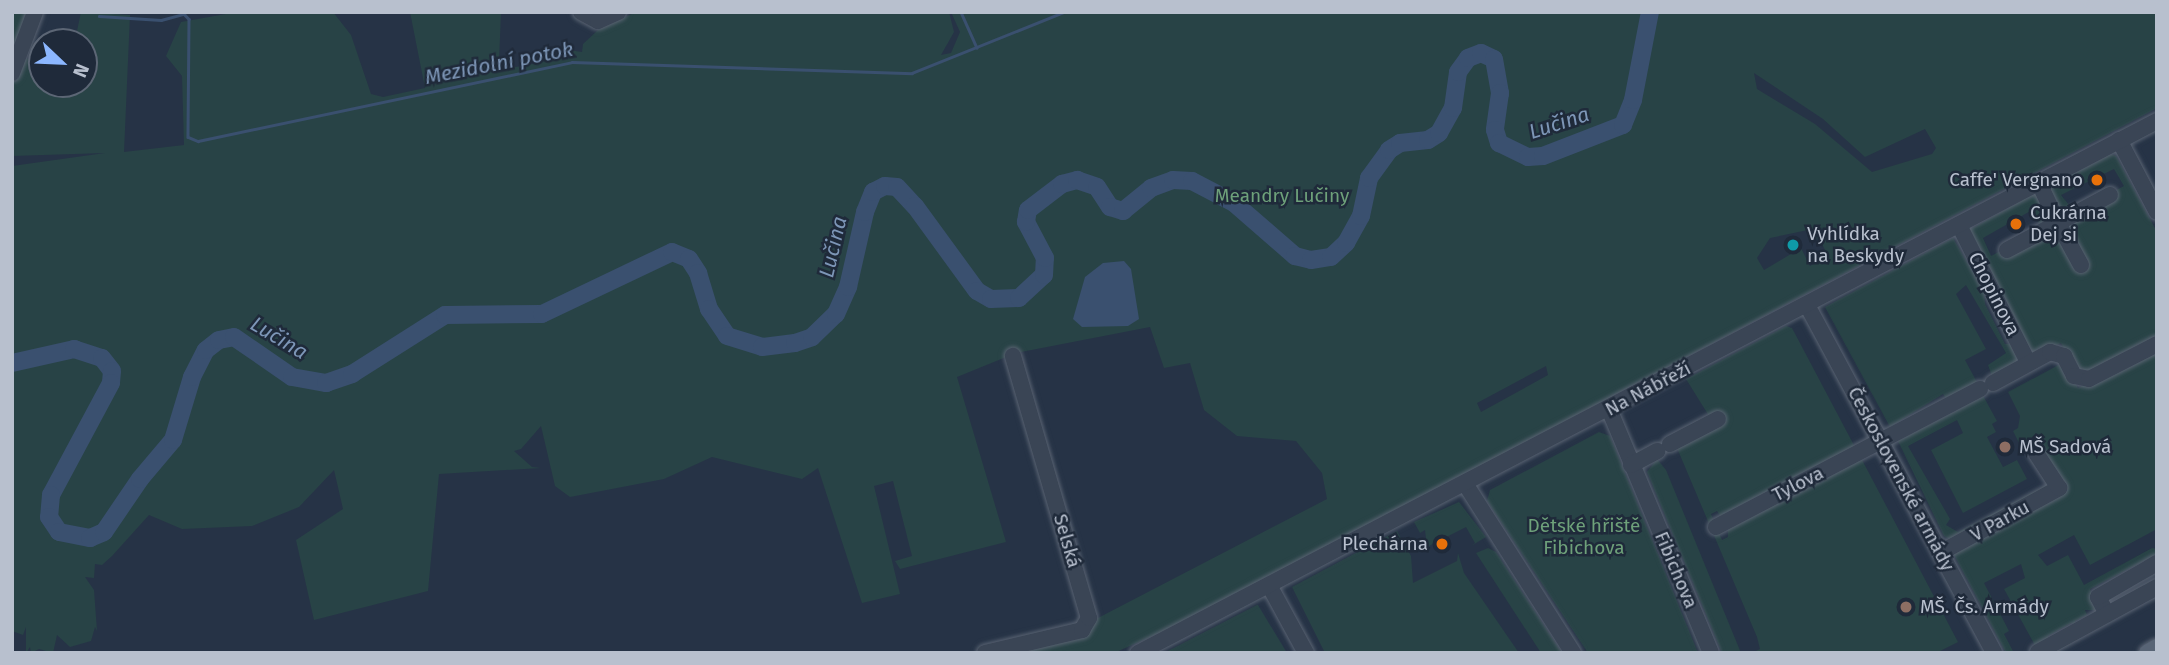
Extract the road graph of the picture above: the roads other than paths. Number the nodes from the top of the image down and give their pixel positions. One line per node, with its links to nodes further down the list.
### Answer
1 (35, 12): 4 (street)
2 (581, 12): 3 (street)
3 (618, 12)
4 (12, 73)
5 (2157, 121): 6 (street, Na Nábřeží)
6 (2119, 140): 7 (street, Na Nábřeží); 9 (street)
7 (2039, 183): 10 (street); 11 (street, Na Nábřeží)
8 (2110, 195): 10 (street)
9 (2157, 212)
10 (2058, 222): 12 (street); 13 (street)
11 (1959, 225): 14 (street, Na Nábřeží); 17 (street, Chopinova)
12 (2007, 250)
13 (2081, 265)
14 (1807, 305): 18 (street, Na Nábřeží); 20 (street, Československé armády)
15 (2157, 344): 17 (street, Tylova)
16 (1013, 356): 32 (street, Selská)
17 (2028, 362): 20 (street, Tylova)
18 (1609, 409): 22 (street, Fibichova); 23 (street, Na Nábřeží)
19 (1718, 419): 22 (street)
20 (1881, 442): 24 (street, Tylova); 25 (street, Československé armády)
21 (2036, 453): 25 (street, V Parku)
22 (1632, 465): 36 (street, Fibichova)
23 (1466, 485): 27 (street, Na Nábřeží); 35 (street)
24 (1716, 527)
25 (1940, 553): 37 (street, Československé armády)
26 (2157, 563): 29 (street)
27 (1270, 587): 33 (street, Na Nábřeží); 34 (street)
28 (2157, 587): 29 (street)
29 (2107, 614): 31 (street)
30 (2157, 648): 38 (main road)
31 (2038, 652)
32 (985, 653)
33 (1138, 653)
34 (1306, 653)
35 (1573, 653)
36 (1711, 653)
37 (1994, 653)
38 (2148, 653)

